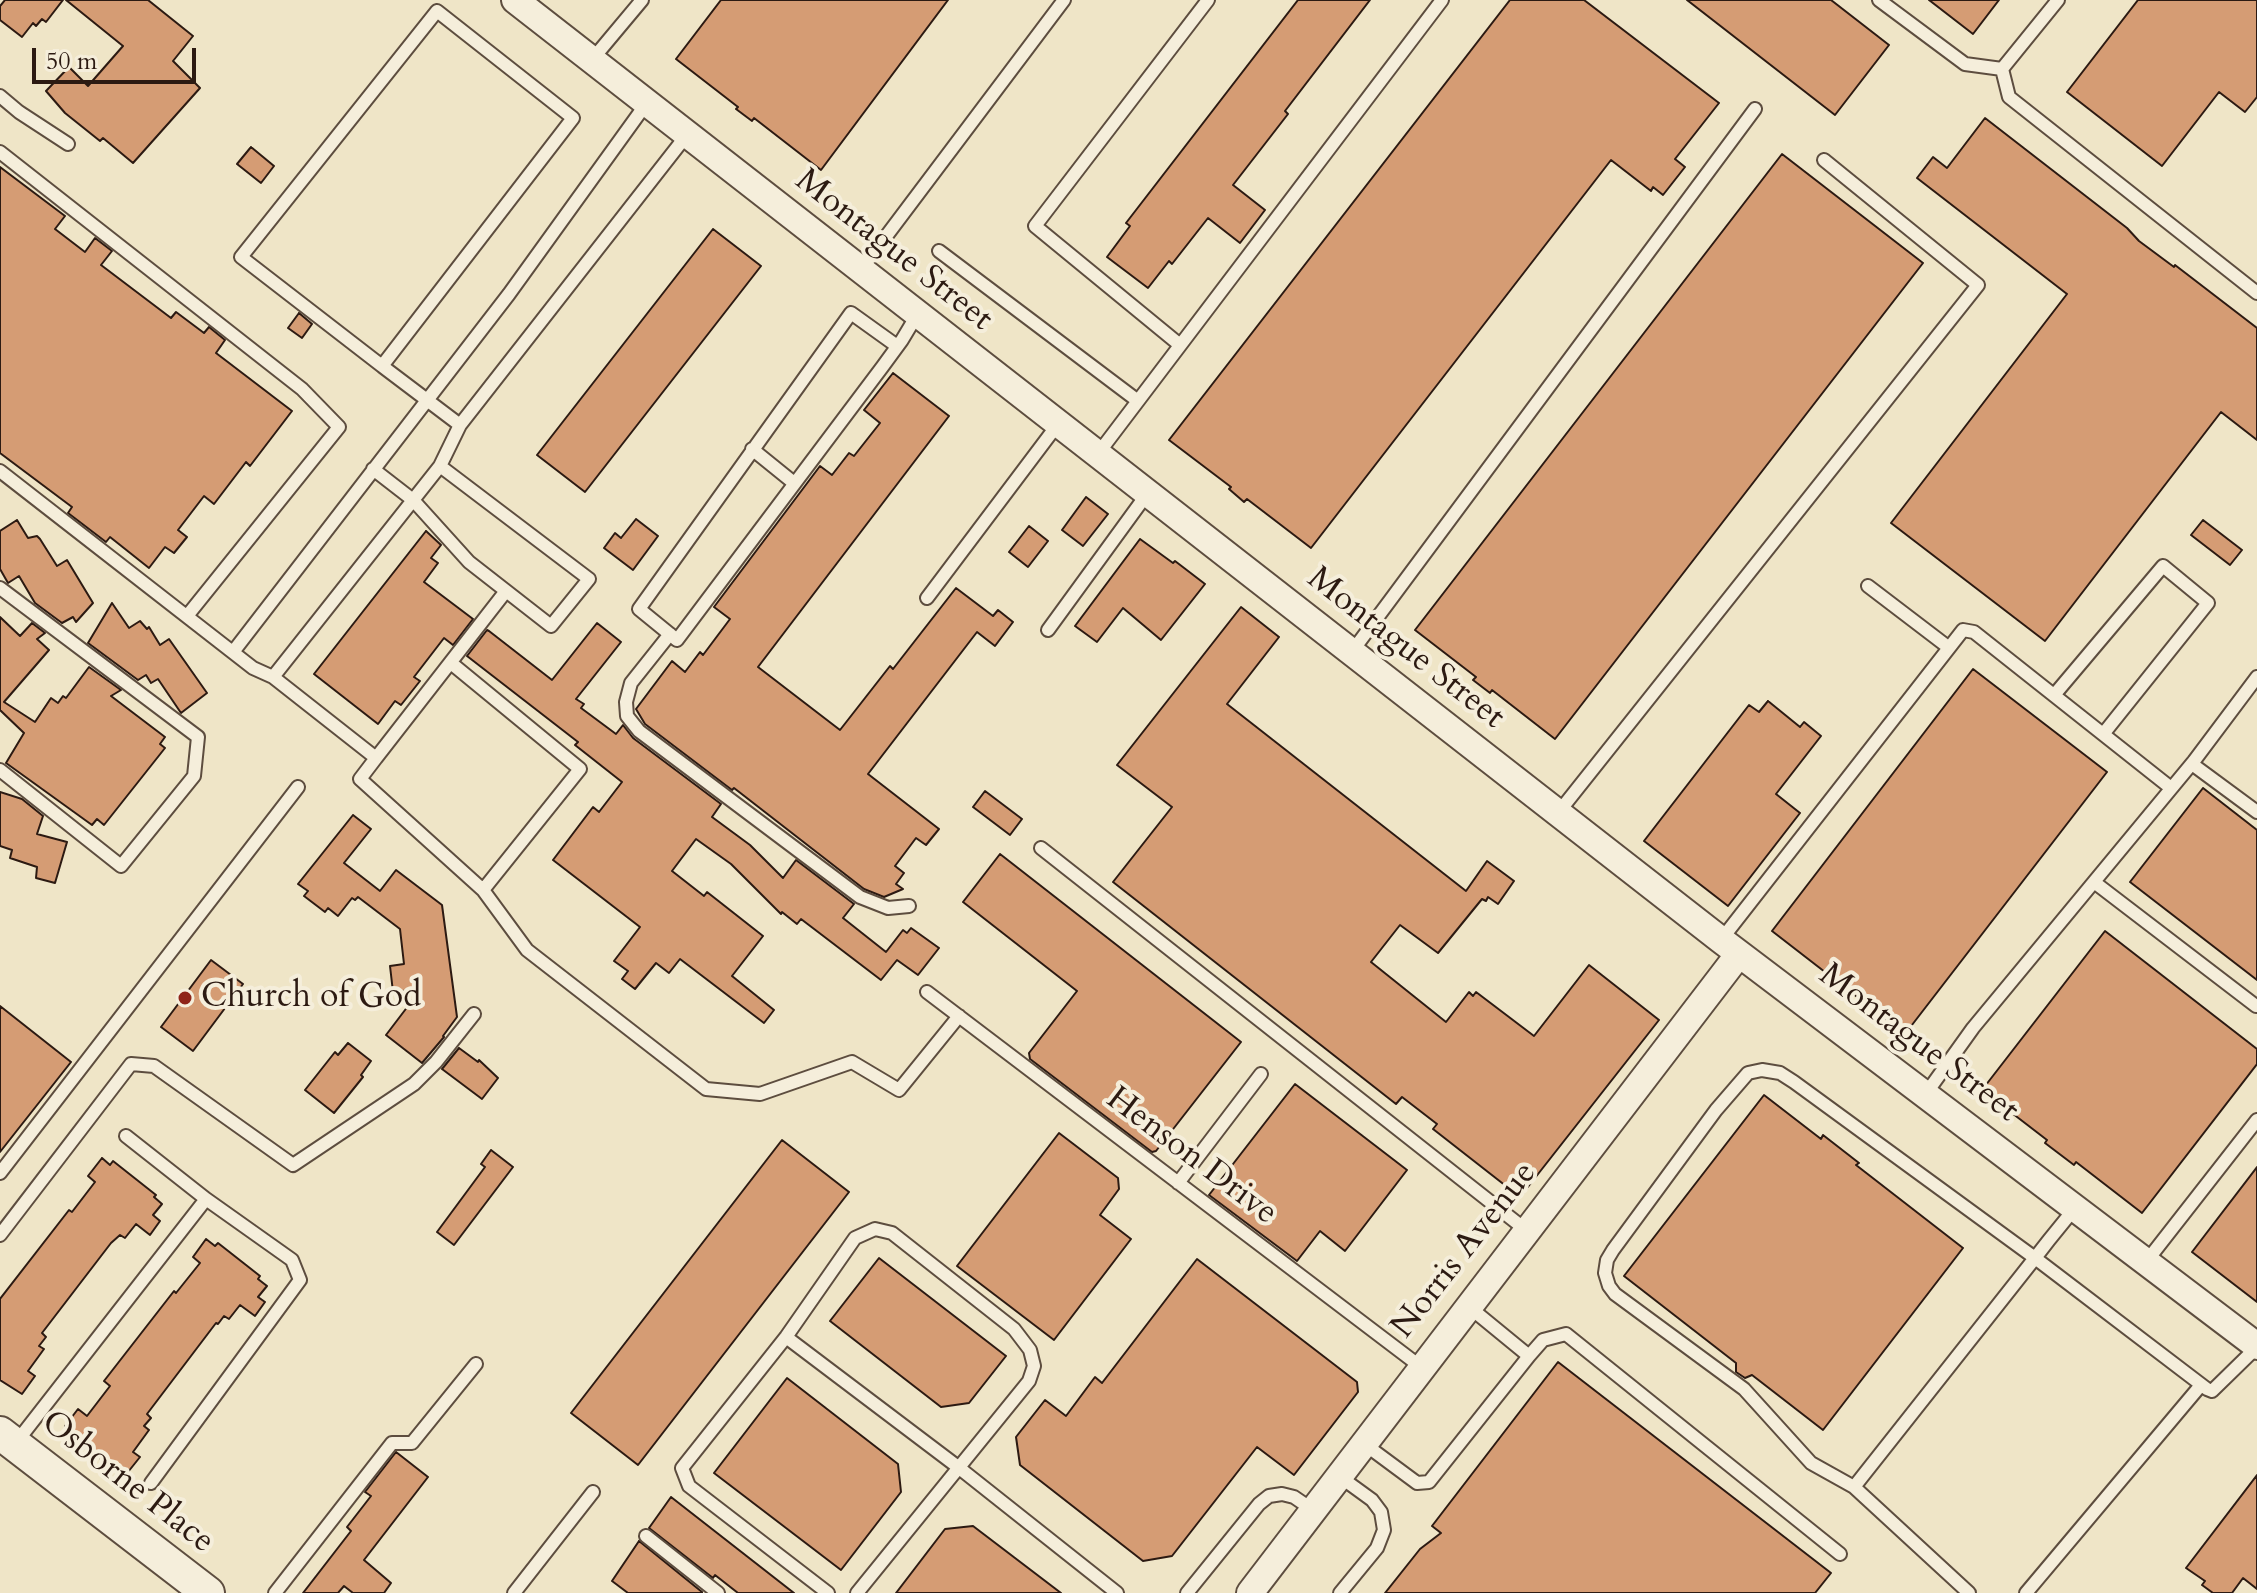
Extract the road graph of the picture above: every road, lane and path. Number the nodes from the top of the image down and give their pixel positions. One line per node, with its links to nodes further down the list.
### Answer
1 (515, 0): 9 (street, Montague Street)
2 (622, 0): 8 (lane)
3 (1064, 0): 19 (lane)
4 (1208, 0): 22 (lane)
5 (1442, 0): 22 (lane)
6 (1879, 0): 10 (lane)
7 (2058, 0): 10 (lane)
8 (638, 5): 9 (lane)
9 (591, 61): 12 (street, Montague Street)
10 (2002, 69): 20 (lane)
11 (0, 96): 15 (lane)
12 (646, 104): 14 (street, Montague Street); 25 (lane)
13 (1755, 109): 46 (lane)
14 (686, 136): 19 (street, Montague Street); 28 (lane)
15 (68, 144)
16 (0, 152): 41 (lane)
17 (1824, 160): 58 (lane)
18 (939, 251): 26 (lane)
19 (860, 271): 21 (street, Montague Street)
20 (2257, 293)
21 (917, 315): 23 (lane); 27 (street, Montague Street)
22 (1180, 345): 26 (lane)
23 (897, 346): 29 (lane); 34 (lane)
24 (382, 366): 24 (lane); 25 (lane)
25 (426, 399): 28 (lane); 32 (lane)
26 (1138, 401): 30 (lane)
27 (1058, 424): 30 (street, Montague Street); 40 (lane)
28 (460, 425): 31 (lane)
29 (752, 449): 34 (lane); 43 (lane)
30 (1097, 455): 35 (street, Montague Street)
31 (440, 466): 36 (lane); 39 (lane)
32 (373, 469): 36 (lane); 45 (lane)
33 (0, 471): 41 (lane)
34 (794, 483): 43 (lane)
35 (1147, 494): 42 (lane); 46 (street, Montague Street)
36 (413, 500): 39 (lane); 48 (lane)
37 (1868, 586): 44 (lane)
38 (0, 588): 54 (lane)
39 (506, 591): 47 (lane)
40 (927, 598)
41 (187, 616): 45 (lane)
42 (1048, 630)
43 (670, 634): 62 (lane)
44 (1948, 647): 50 (lane); 63 (lane)
45 (233, 652): 48 (lane)
46 (1351, 653): 58 (street, Montague Street)
47 (451, 663): 52 (lane); 61 (lane)
48 (273, 677): 52 (lane)
49 (2257, 677): 53 (lane)
50 (2055, 694): 51 (lane); 51 (lane)
51 (2104, 733): 56 (lane)
52 (376, 758): 61 (lane)
53 (2192, 764): 56 (lane); 57 (lane)
54 (0, 770)
55 (298, 787): 72 (lane)
56 (2171, 788): 60 (lane)
57 (2257, 812)
58 (1558, 813): 63 (street, Montague Street)
59 (1041, 848): 76 (lane)
60 (2094, 882): 65 (lane); 69 (lane)
61 (483, 890): 67 (lane)
62 (909, 906)
63 (1730, 947): 69 (street, Montague Street); 76 (street, Norris Avenue)
64 (927, 992): 67 (lane, Henson Drive)
65 (2256, 1006)
66 (474, 1014): 77 (lane)
67 (959, 1016): 73 (lane, Henson Drive)
68 (1261, 1074): 73 (lane)
69 (1925, 1095): 75 (street, Montague Street)
70 (2257, 1120): 79 (lane)
71 (126, 1136): 74 (lane)
72 (0, 1173)
73 (1178, 1183): 85 (lane, Henson Drive)
74 (206, 1199): 87 (lane); 91 (lane)
75 (2075, 1208): 78 (lane); 79 (street, Montague Street)
76 (1526, 1230): 80 (street, Norris Avenue)
77 (0, 1235)
78 (2035, 1258): 86 (lane); 92 (lane); 92 (lane)
79 (2146, 1262): 82 (street, Montague Street)
80 (1468, 1306): 83 (lane); 85 (street, Norris Avenue)
81 (786, 1337): 89 (lane); 89 (lane); 101 (lane)
82 (2257, 1346): 86 (lane)
83 (1529, 1356): 88 (lane); 96 (lane)
84 (476, 1364): 98 (lane)
85 (1421, 1367): 88 (street, Norris Avenue)
86 (2201, 1385): 108 (lane)
87 (7, 1438): 97 (street, Osborne Place)
88 (1363, 1443): 90 (street, Norris Avenue)
89 (958, 1467): 102 (lane); 103 (lane)
90 (1339, 1476): 94 (street, Norris Avenue); 106 (lane)
91 (151, 1483)
92 (1854, 1487): 107 (lane)
93 (593, 1492): 99 (lane)
94 (1313, 1510): 104 (lane); 105 (street, Norris Avenue)
95 (646, 1536): 100 (lane)
96 (1840, 1554)
97 (198, 1590)
98 (275, 1593)
99 (514, 1593)
100 (718, 1593)
101 (828, 1593)
102 (857, 1593)
103 (1117, 1593)
104 (1187, 1593)
105 (1250, 1593)
106 (1340, 1593)
107 (1969, 1593)
108 (2026, 1593)

